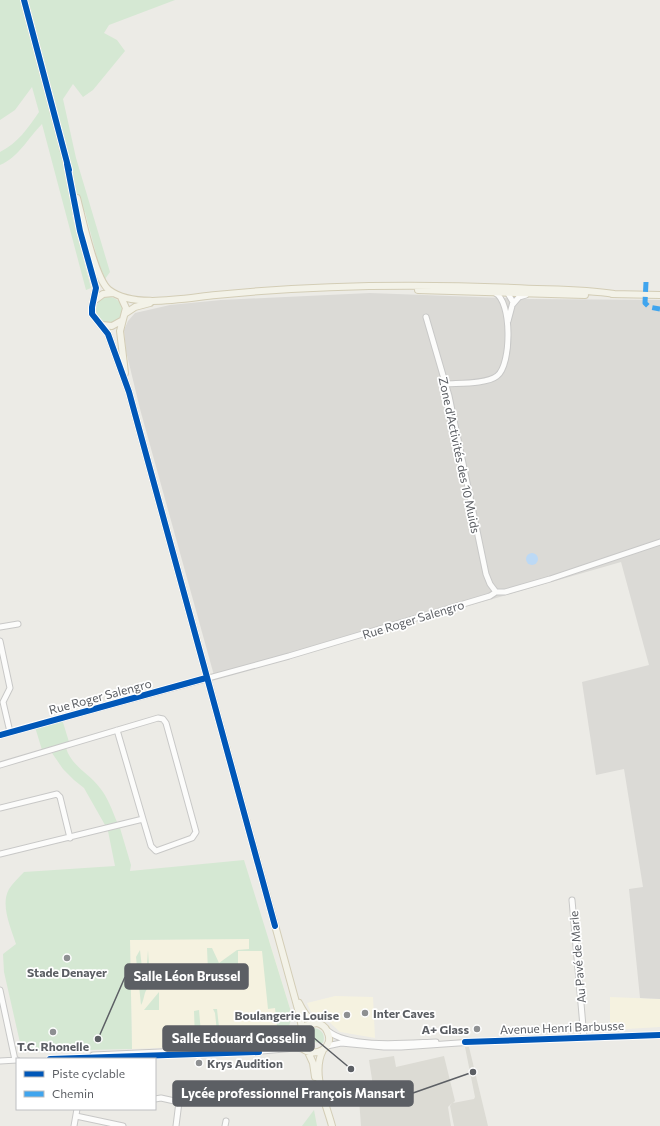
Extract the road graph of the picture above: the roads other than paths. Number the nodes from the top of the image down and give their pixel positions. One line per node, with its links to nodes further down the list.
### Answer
1 (24, 0): 2 (main road)
2 (67, 164): 7 (main road); 14 (main road)
3 (372, 287): 4 (main road); 6 (main road); 13 (main road)
4 (501, 288): 5 (main road); 8 (street)
5 (515, 288): 8 (street); 10 (main road)
6 (494, 292): 8 (main road); 16 (street)
7 (113, 293): 12 (main road); 14 (main road)
8 (509, 293): 9 (main road); 15 (street); 16 (street)
9 (530, 294): 10 (main road); 15 (street)
10 (614, 294): 11 (main road)
11 (660, 296)
12 (121, 298): 13 (main road); 17 (main road)
13 (175, 299): 17 (main road)
14 (95, 300): 21 (main road)
15 (513, 304): 20 (street)
16 (505, 305): 20 (street)
17 (126, 313): 19 (main road)
18 (426, 317): 22 (street, Zone d'Activités des 10 Muids)
19 (122, 321): 21 (main road); 23 (main road)
20 (508, 322): 22 (street)
21 (102, 325): 23 (main road)
22 (446, 384): 25 (street, Zone d'Activités des 10 Muids)
23 (129, 392): 29 (main road)
24 (660, 542): 25 (street, Rue Roger Salengro)
25 (496, 592): 29 (street, Rue Roger Salengro)
26 (18, 624): 27 (street)
27 (0, 627)
28 (0, 641): 31 (street)
29 (206, 678): 31 (street, Rue Roger Salengro); 40 (main road)
30 (117, 730): 33 (street); 35 (street); 35 (street)
31 (10, 732): 32 (street, Rue Roger Salengro)
32 (0, 735)
33 (0, 765)
34 (0, 808): 36 (street)
35 (143, 819): 36 (street)
36 (70, 838): 37 (street)
37 (0, 854)
38 (572, 900): 47 (street, Au Pavé de Marle)
39 (0, 990): 41 (street)
40 (295, 997): 42 (main road); 43 (main road)
41 (2, 1010): 53 (street)
42 (316, 1023): 43 (main road); 44 (main road)
43 (302, 1028): 45 (main road)
44 (328, 1031): 48 (street, Avenue Henri Barbusse); 49 (main road)
45 (299, 1035): 50 (main road); 52 (street)
46 (660, 1035): 47 (street, Avenue Henri Barbusse)
47 (584, 1038): 48 (street, Avenue Henri Barbusse)
48 (466, 1042): 49 (street, Avenue Henri Barbusse)
49 (325, 1048): 50 (main road); 62 (main road)
50 (305, 1051): 52 (street); 61 (main road)
51 (77, 1058): 52 (street)
52 (89, 1058)
53 (16, 1060): 54 (street)
54 (0, 1061)
55 (156, 1099): 60 (street)
56 (77, 1110): 57 (street)
57 (76, 1116): 58 (street); 59 (street)
58 (74, 1126)
59 (123, 1126)
60 (176, 1126)
61 (328, 1126)
62 (332, 1126)

